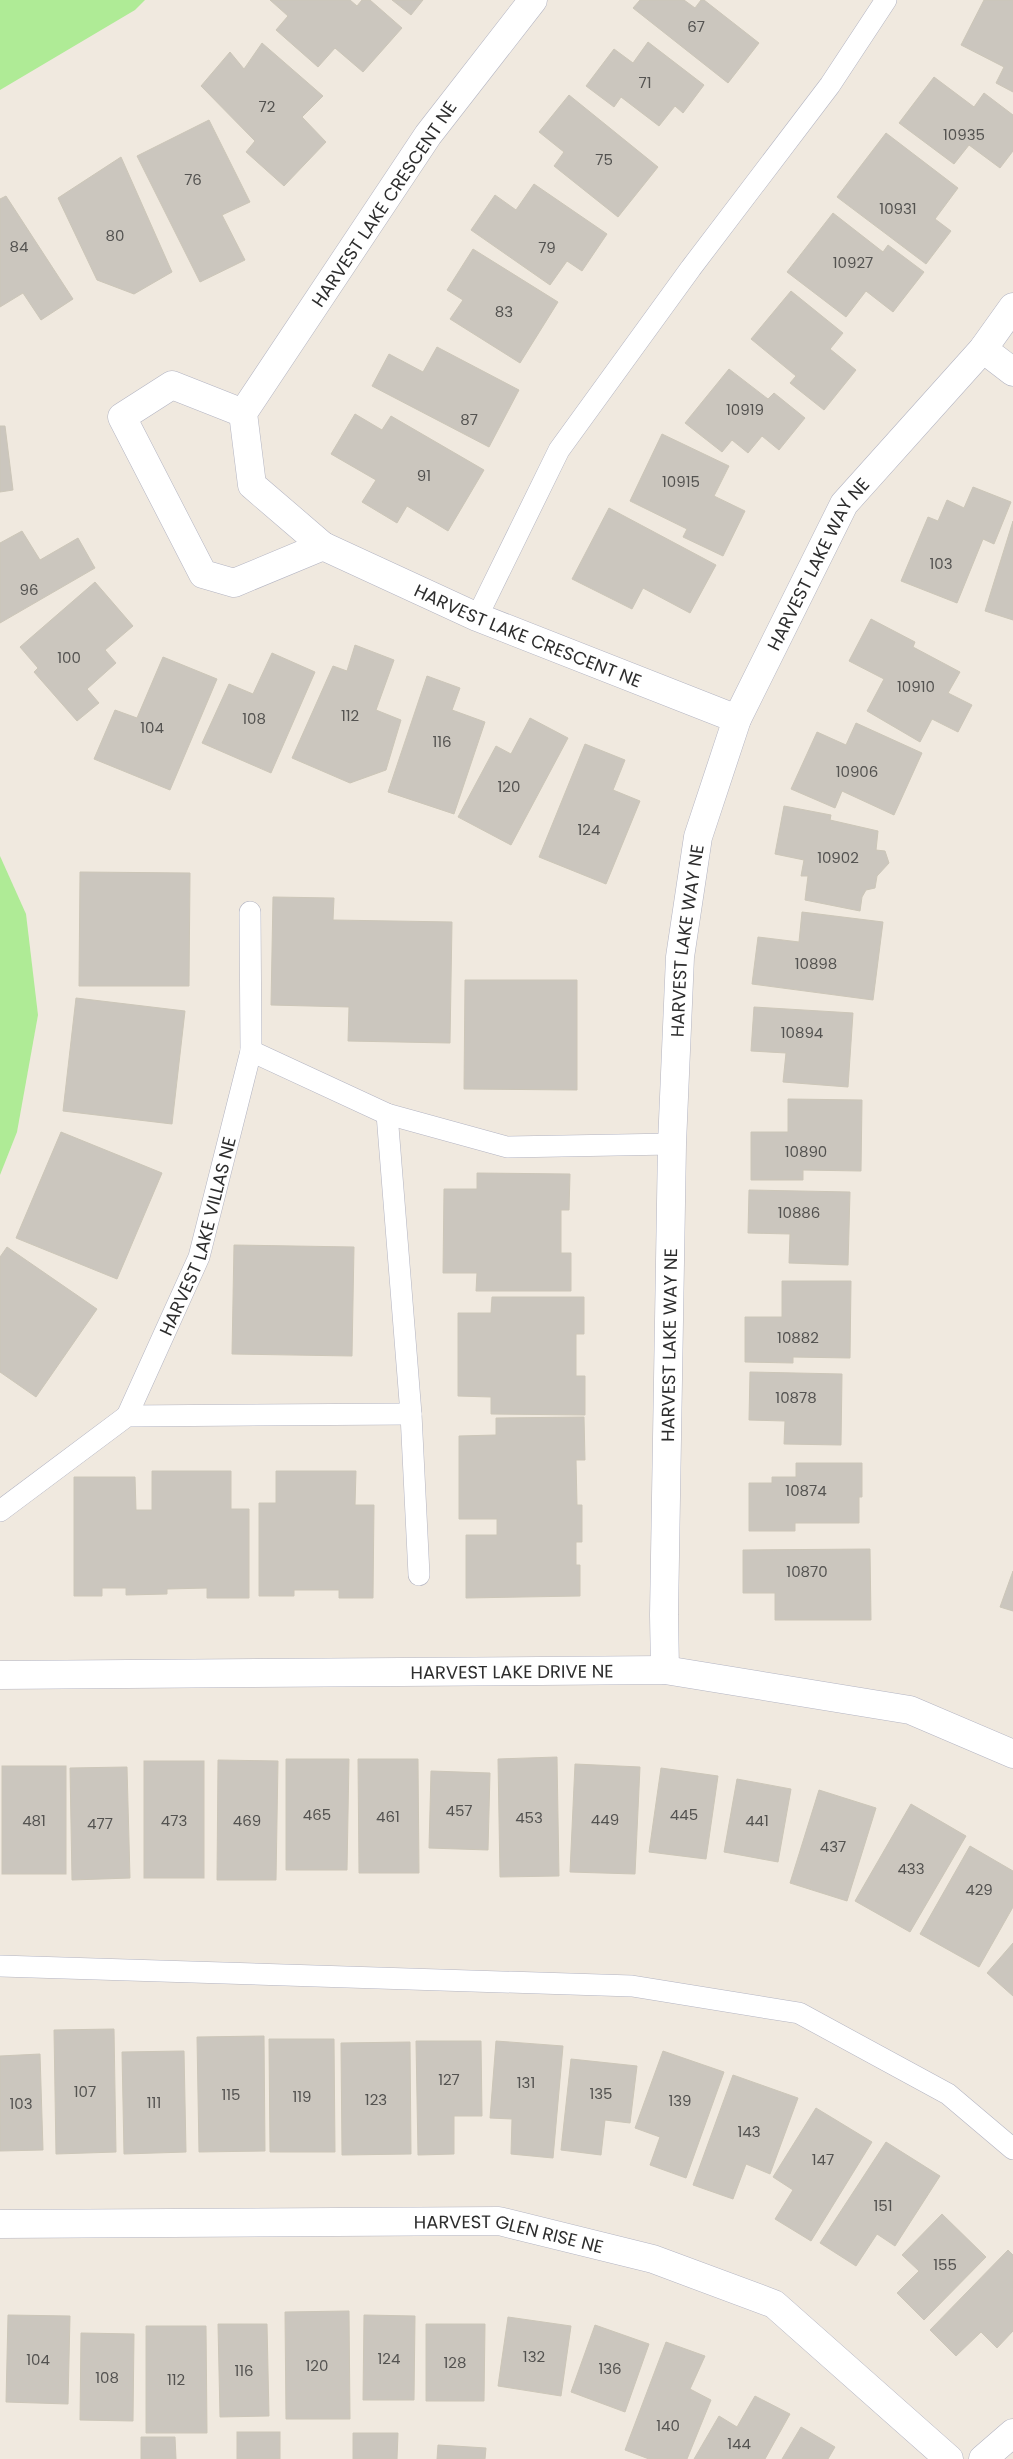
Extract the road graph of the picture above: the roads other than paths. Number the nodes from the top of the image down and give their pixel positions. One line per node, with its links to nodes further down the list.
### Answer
1 (532, 0): 6 (street, HARVEST LAKE CRESCENT NE)
2 (886, 0): 8 (lane)
3 (1013, 306): 4 (street, HARVEST LAKE WAY NE)
4 (983, 349): 5 (street); 9 (street, HARVEST LAKE WAY NE)
5 (1013, 372)
6 (243, 413): 7 (street, HARVEST LAKE CRESCENT NE); 7 (street)
7 (322, 546): 8 (street, HARVEST LAKE CRESCENT NE)
8 (477, 618): 9 (street, HARVEST LAKE CRESCENT NE)
9 (737, 719): 13 (street, HARVEST LAKE WAY NE)
10 (250, 912): 11 (lane, HARVEST LAKE VILLAS NE)
11 (252, 1051): 12 (lane); 15 (lane, HARVEST LAKE VILLAS NE)
12 (387, 1114): 13 (lane); 14 (lane)
13 (672, 1144): 18 (street, HARVEST LAKE WAY NE)
14 (411, 1414): 15 (lane); 17 (lane)
15 (127, 1416): 16 (lane, HARVEST LAKE VILLAS NE)
16 (0, 1511)
17 (419, 1575)
18 (665, 1670): 19 (street, HARVEST LAKE DRIVE NE); 20 (street, HARVEST LAKE DRIVE NE)
19 (0, 1675)
20 (1013, 1754)
21 (0, 1966): 22 (lane)
22 (1013, 2149)
23 (0, 2224): 25 (street, HARVEST GLEN RISE NE)
24 (1013, 2433): 26 (street)
25 (949, 2459)
26 (983, 2459)

